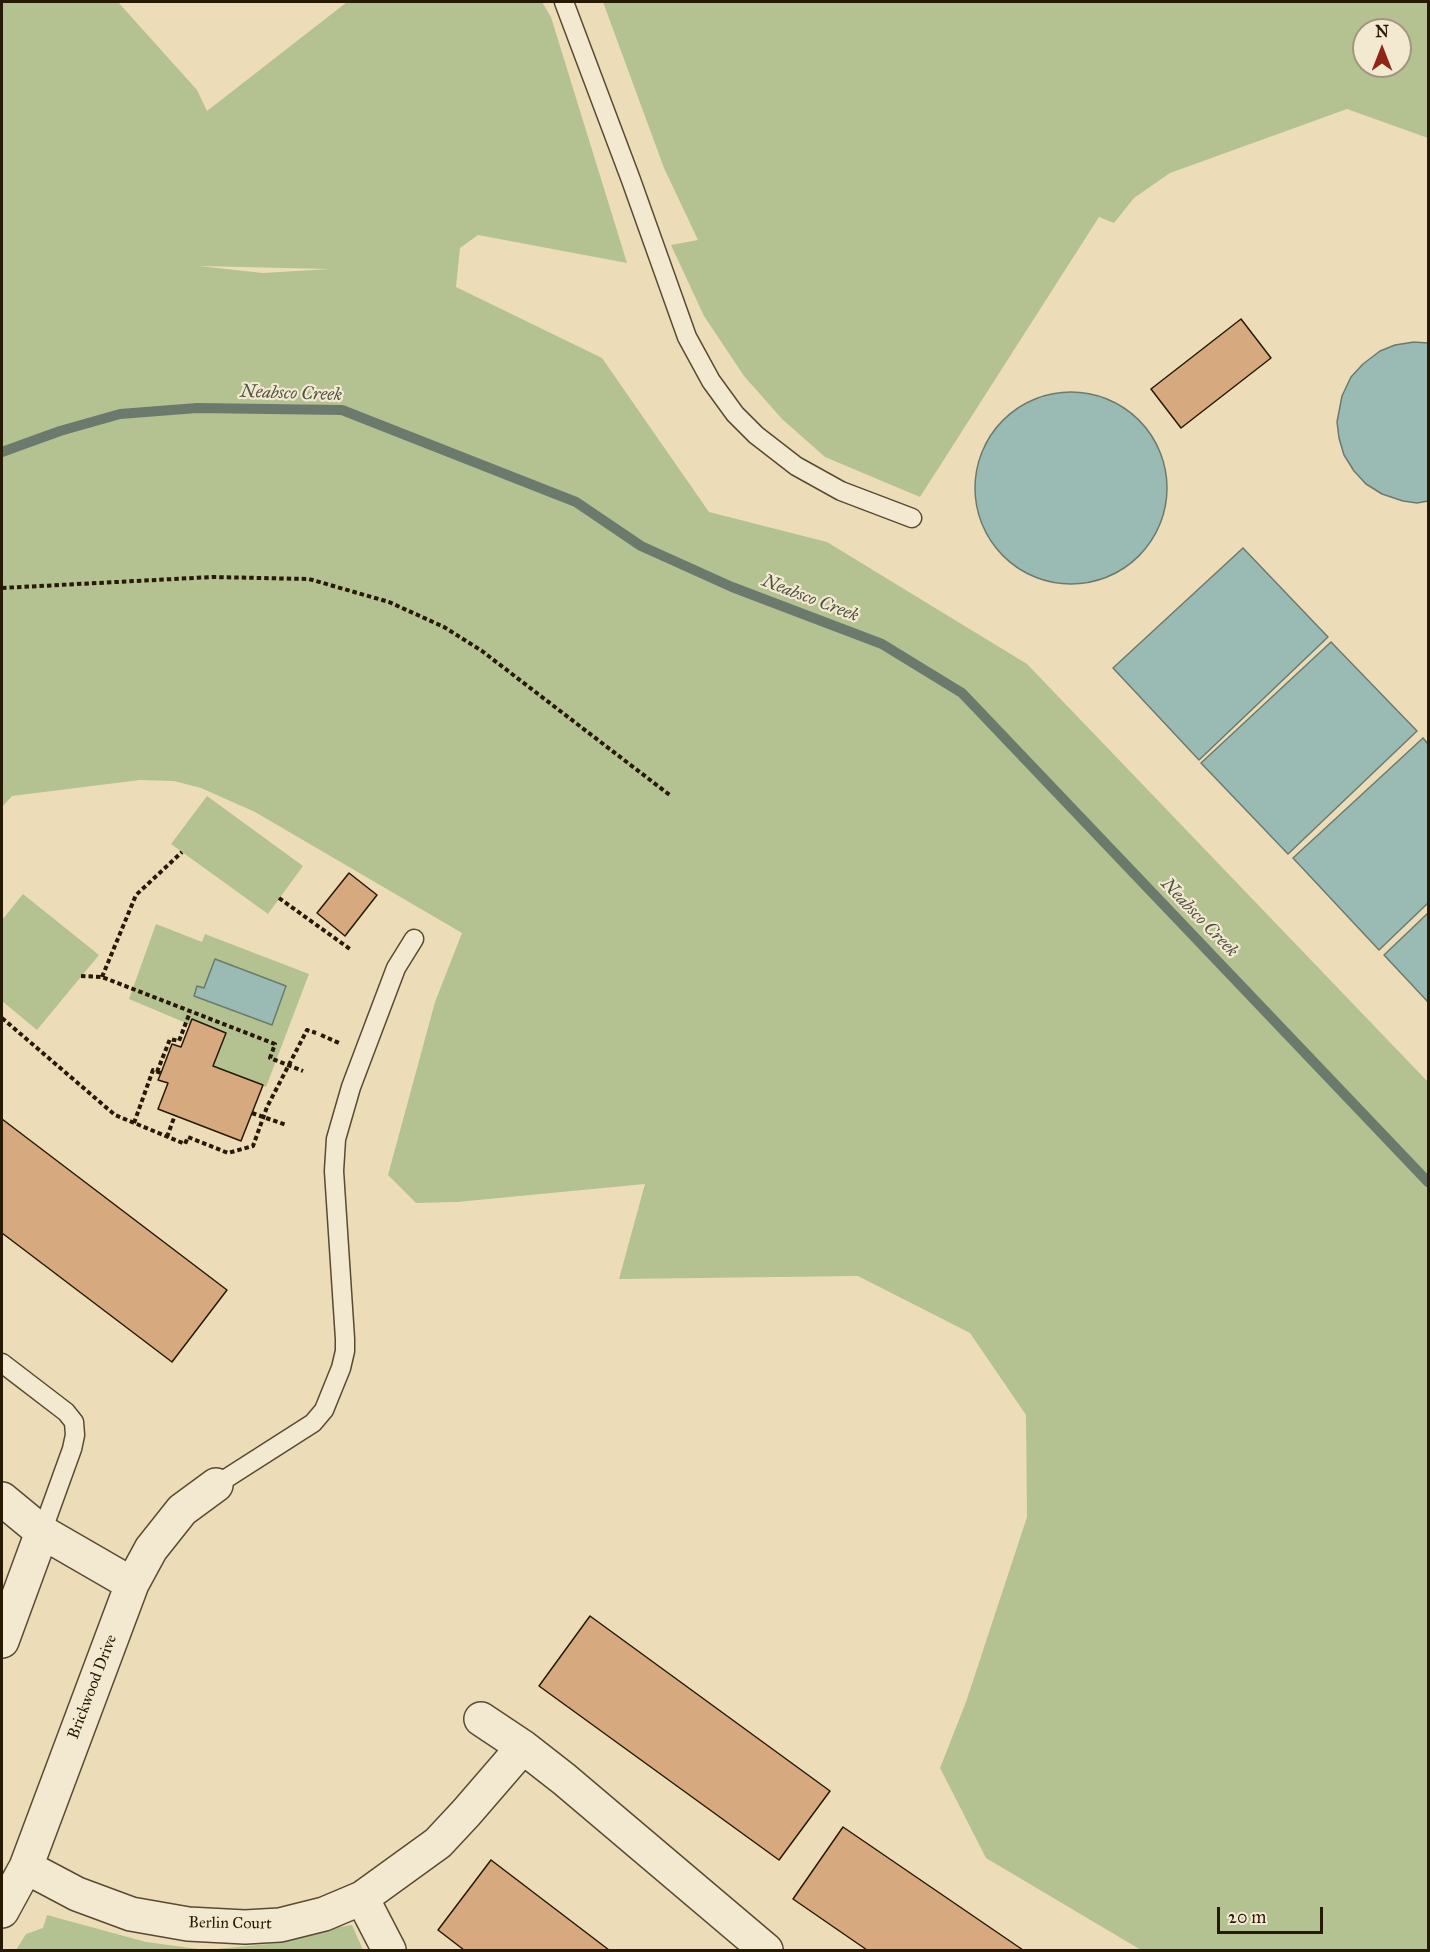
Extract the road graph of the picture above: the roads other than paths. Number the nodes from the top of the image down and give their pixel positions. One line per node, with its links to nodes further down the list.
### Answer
1 (564, 2): 2 (lane)
2 (912, 518)
3 (414, 939): 5 (lane)
4 (2, 1363): 7 (lane)
5 (216, 1485): 8 (street, Brickwood Drive)
6 (2, 1499): 7 (street)
7 (42, 1532): 8 (street); 9 (street)
8 (132, 1584): 12 (street, Brickwood Drive)
9 (2, 1641)
10 (481, 1719): 11 (street)
11 (523, 1747): 13 (street, Berlin Court); 16 (street)
12 (26, 1867): 13 (street, Berlin Court); 14 (street, Brickwood Drive)
13 (362, 1898): 15 (street)
14 (2, 1911)
15 (389, 1950)
16 (766, 1950)

